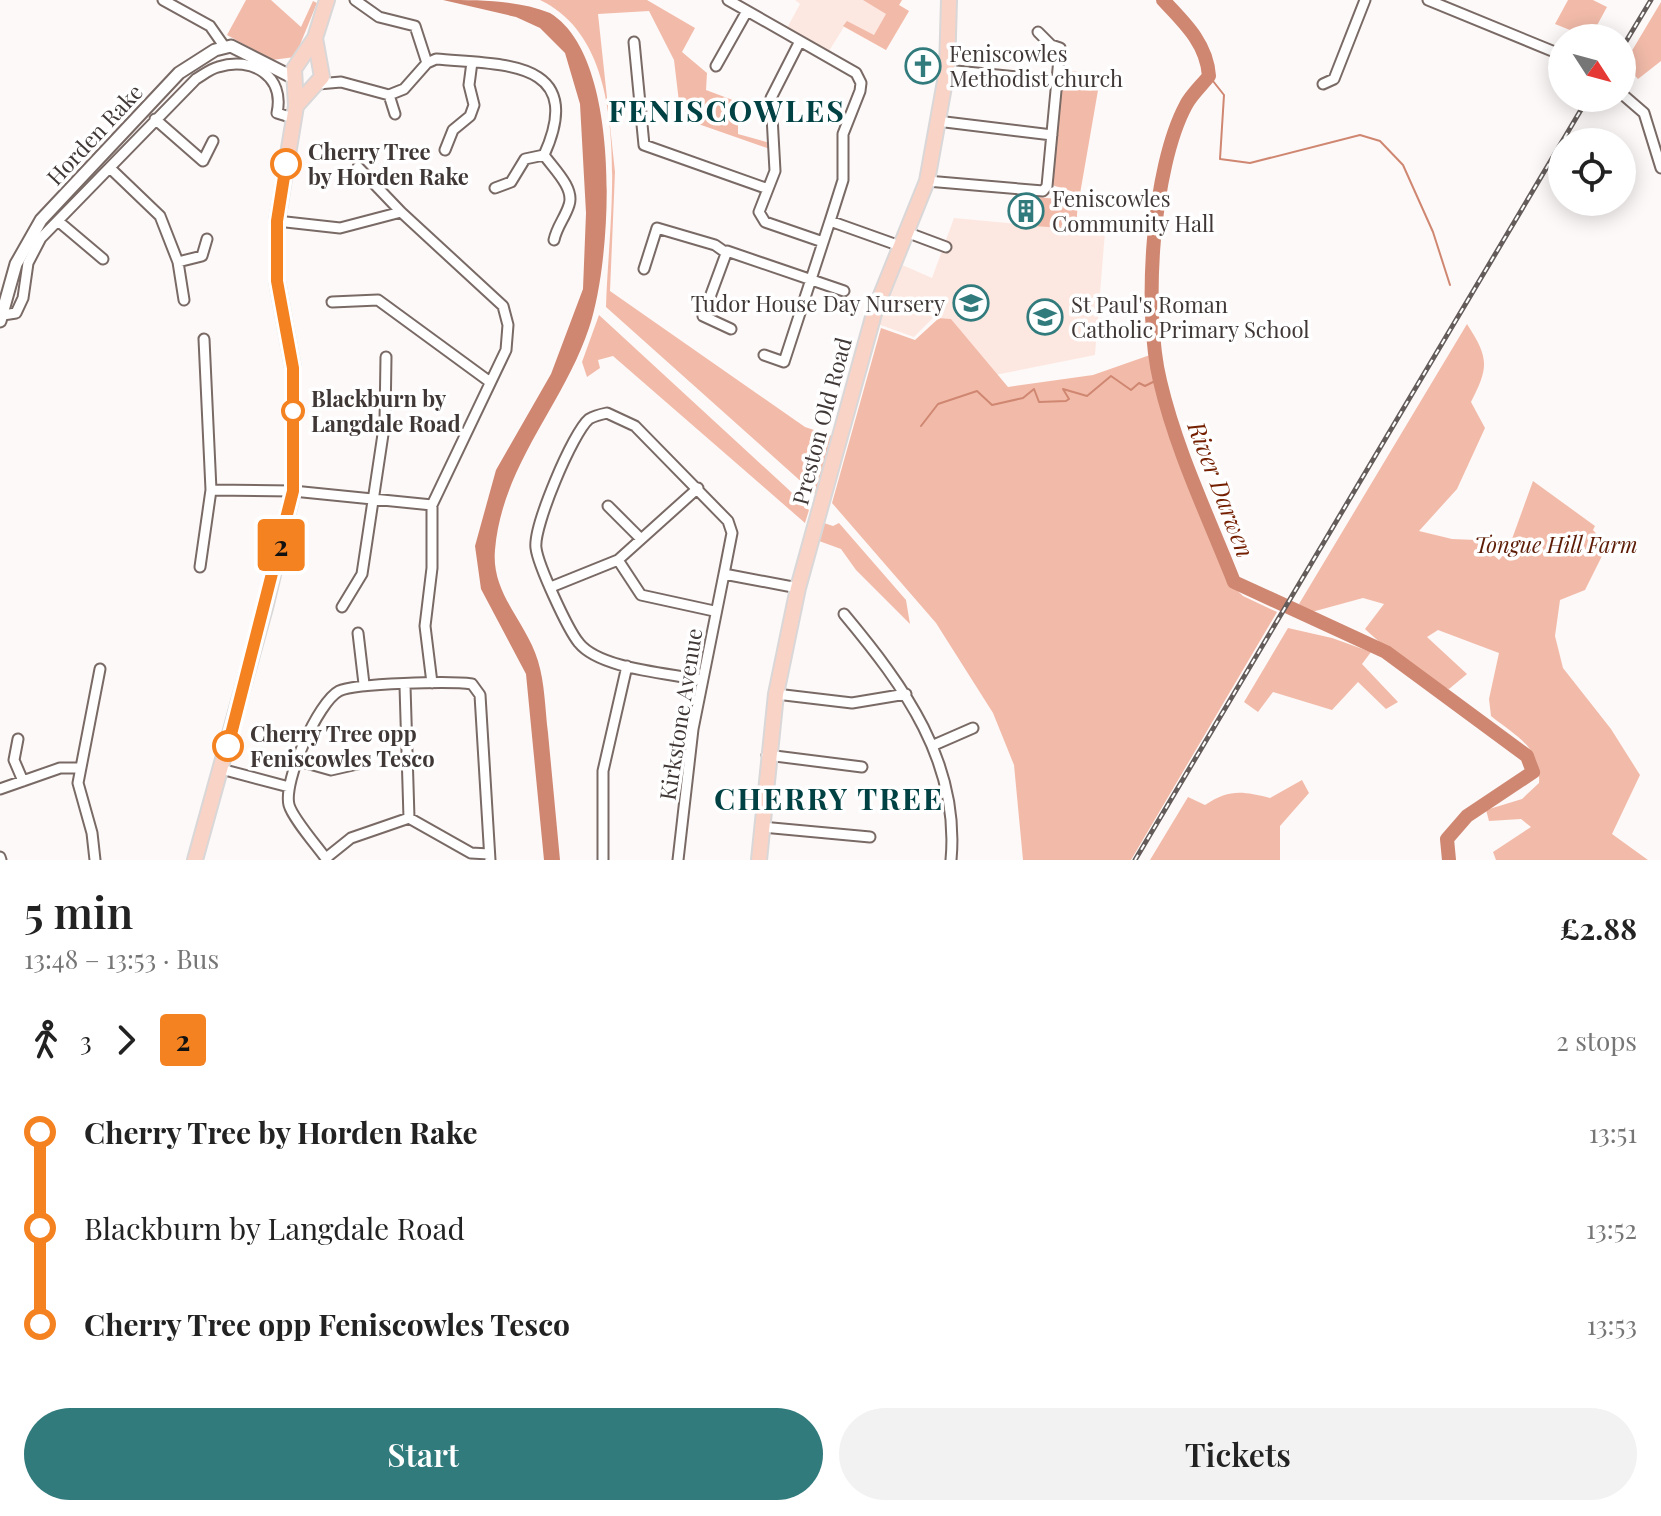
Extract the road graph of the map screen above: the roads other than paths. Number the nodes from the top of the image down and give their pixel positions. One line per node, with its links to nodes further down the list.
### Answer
1 (163, 0): 13 (street)
2 (327, 0): 10 (main road)
3 (355, 0): 17 (street)
4 (728, 0): 8 (street)
5 (949, 0): 32 (main road, Preston Old Road)
6 (1365, 0): 25 (street)
7 (1428, 0): 14 (street)
8 (747, 7): 11 (street); 20 (street)
9 (1038, 32): 23 (street)
10 (315, 38): 15 (main road); 19 (main road)
11 (800, 41): 42 (street); 46 (street)
12 (634, 42): 42 (street)
13 (224, 46): 18 (street); 61 (street, Horden Rake)
14 (1548, 49)
15 (300, 61): 18 (street); 19 (main road); 22 (main road)
16 (472, 62): 17 (street); 35 (street); 36 (street)
17 (427, 63): 27 (street)
18 (274, 65): 22 (street)
19 (320, 66): 24 (street); 26 (main road)
20 (716, 66)
21 (956, 71): 23 (street)
22 (295, 80): 26 (main road); 29 (main road)
23 (1058, 81): 33 (street)
24 (341, 82): 26 (street); 27 (street)
25 (1323, 84)
26 (316, 85): 29 (main road)
27 (389, 95): 30 (street)
28 (1636, 106): 38 (street)
29 (294, 112): 31 (street); 45 (main road)
30 (395, 114)
31 (155, 119): 34 (street); 39 (street)
32 (937, 121): 33 (street); 40 (main road, Preston Old Road)
33 (1052, 135): 40 (street)
34 (213, 141)
35 (445, 150)
36 (544, 155): 41 (street); 49 (street)
37 (358, 167): 43 (street)
38 (1661, 168)
39 (111, 169): 44 (street); 55 (street)
40 (927, 181): 47 (main road, Preston Old Road)
41 (495, 188)
42 (768, 189): 50 (street)
43 (401, 212): 45 (street); 66 (street)
44 (58, 221): 54 (street); 61 (street)
45 (277, 221): 69 (main road)
46 (830, 221): 50 (street); 51 (street)
47 (906, 232): 51 (main road, Preston Old Road); 52 (street)
48 (207, 239): 55 (street)
49 (554, 240)
50 (823, 242): 57 (street)
51 (900, 246): 78 (main road, Preston Old Road)
52 (946, 247)
53 (725, 252): 56 (street); 57 (street); 62 (street)
54 (103, 259)
55 (178, 262): 59 (street)
56 (644, 269)
57 (812, 280): 58 (street); 64 (street)
58 (844, 291)
59 (184, 300)
60 (332, 302): 66 (street)
61 (2, 318)
62 (731, 329)
63 (204, 339): 68 (street)
64 (764, 355)
65 (386, 357): 70 (street)
66 (490, 382): 71 (street)
67 (698, 488): 73 (street); 76 (street, Kirkstone Avenue); 77 (street, Kirkstone Avenue)
68 (211, 490): 69 (street); 75 (street)
69 (293, 491): 70 (street); 99 (main road)
70 (373, 497): 71 (street); 79 (street)
71 (432, 505): 86 (street)
72 (608, 506): 73 (street)
73 (641, 539): 74 (street)
74 (618, 560): 77 (street); 80 (street)
75 (200, 567)
76 (724, 574): 78 (street); 80 (street, Kirkstone Avenue)
77 (551, 587): 83 (street)
78 (798, 588): 89 (main road, Preston Old Road)
79 (342, 607)
80 (714, 611): 85 (street, Kirkstone Avenue)
81 (844, 614): 90 (street)
82 (358, 633): 87 (street)
83 (627, 666): 85 (street); 110 (street)
84 (100, 669): 98 (street)
85 (701, 680): 111 (street, Kirkstone Avenue)
86 (432, 683): 88 (street); 106 (street)
87 (364, 684): 88 (street); 95 (street)
88 (405, 686): 103 (street)
89 (776, 694): 90 (street); 94 (main road, Preston Old Road)
90 (906, 694): 93 (street)
91 (973, 728): 93 (street)
92 (18, 739): 100 (street)
93 (934, 745): 113 (street)
94 (767, 755): 97 (street); 104 (main road, Preston Old Road)
95 (299, 761): 96 (street); 101 (street)
96 (366, 762)
97 (862, 767)
98 (78, 768): 100 (street); 108 (street)
99 (221, 769): 101 (street); 109 (main road)
100 (23, 781): 102 (street)
101 (289, 787): 107 (street)
102 (0, 789)
103 (409, 818): 106 (street); 107 (street)
104 (761, 827): 105 (street); 112 (main road, Preston Old Road)
105 (870, 837)
106 (490, 857)
107 (326, 859)
108 (95, 860)
109 (195, 860)
110 (603, 860)
111 (678, 860)
112 (759, 860)
113 (951, 860)

